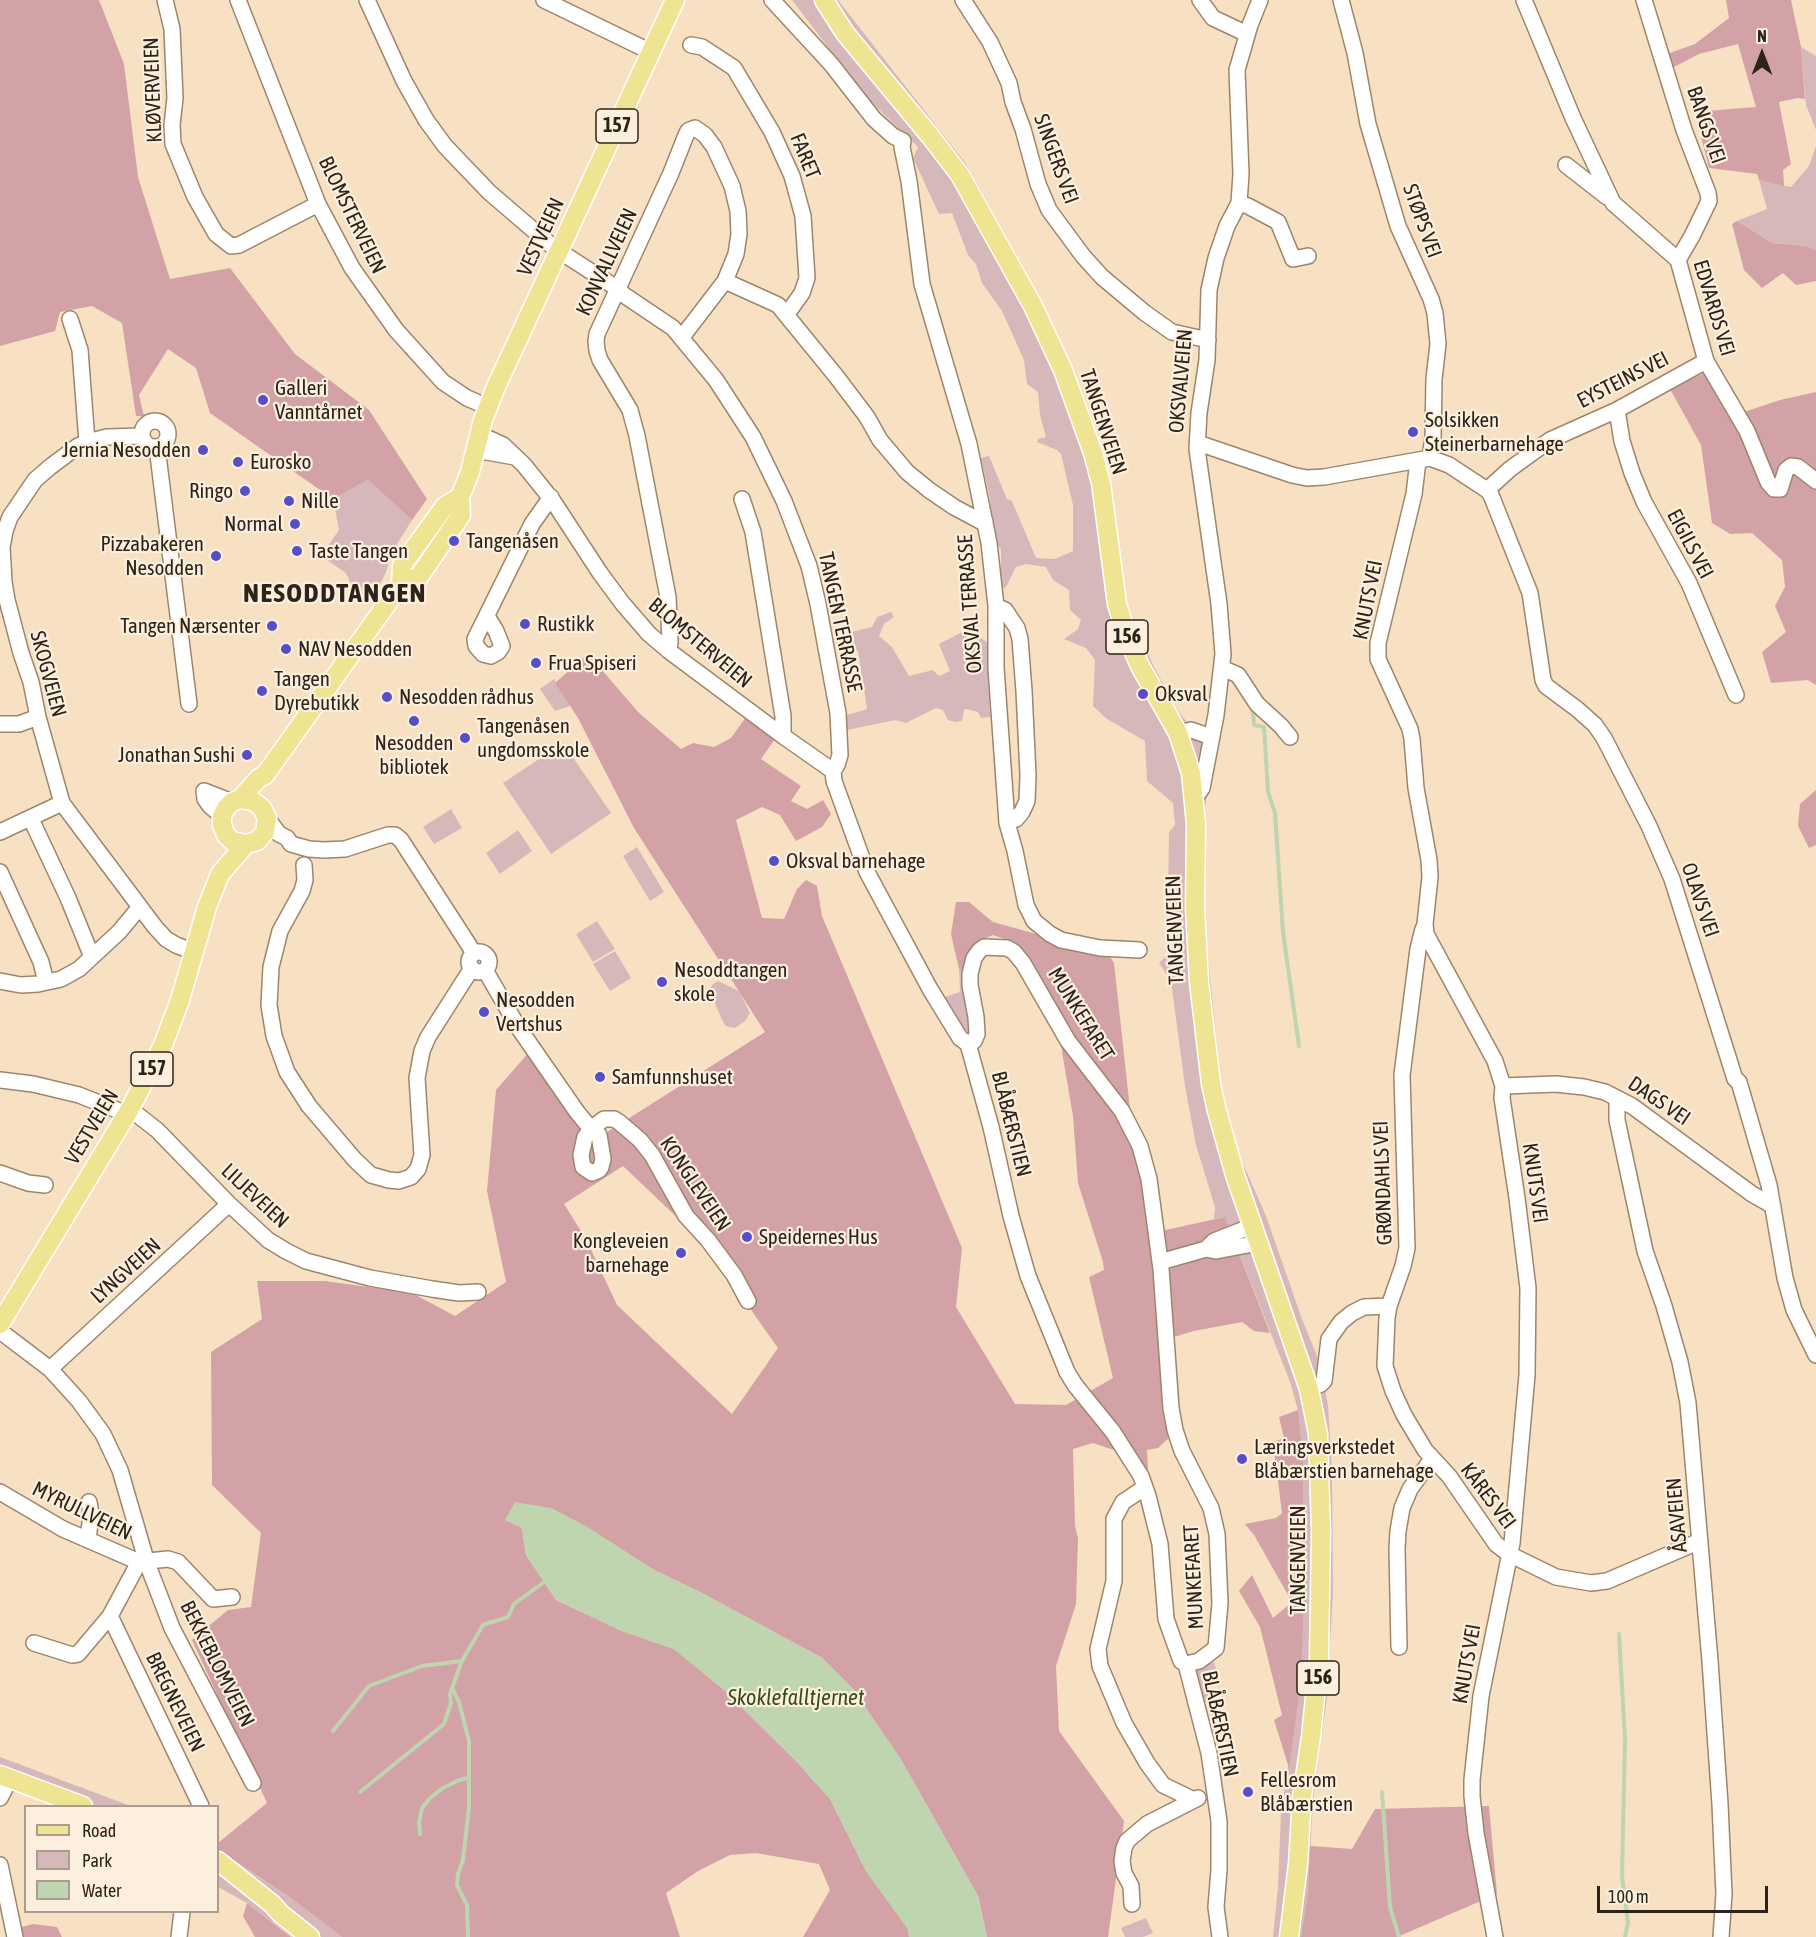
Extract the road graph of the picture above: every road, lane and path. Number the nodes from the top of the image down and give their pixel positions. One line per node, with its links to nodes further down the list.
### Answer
1 (165, 0): 22 (street, KLØVERVEIEN)
2 (237, 0): 22 (street, BLOMSTERVEIEN)
3 (367, 0): 23 (street, TANGEN TERRASSE)
4 (544, 0): 16 (street)
5 (675, 0): 16 (main road, VESTVEIEN / 157)
6 (772, 0): 18 (street)
7 (824, 0): 17 (main road, TANGENVEIEN / 156)
8 (963, 0): 31 (street, SINGERS VEI)
9 (1200, 0): 14 (street)
10 (1260, 0): 14 (street, OKSVALVEIEN)
11 (1341, 0): 40 (street, STØPS VEI)
12 (1524, 0): 21 (street, EDVARDS VEI)
13 (1644, 0): 25 (street, BANGS VEI)
14 (1247, 34): 20 (street, OKSVALVEIEN)
15 (691, 45): 28 (street, FARET)
16 (651, 52): 23 (main road, VESTVEIEN / 157)
17 (922, 126): 18 (street); 55 (main road, TANGENVEIEN / 156)
18 (903, 141): 45 (street, OKSVAL TERRASSE)
19 (1566, 165): 21 (street)
20 (1239, 203): 24 (street); 31 (street, OKSVALVEIEN)
21 (1613, 203): 25 (street, EDVARDS VEI)
22 (318, 204): 33 (street, BLOMSTERVEIEN)
23 (559, 251): 27 (street, TANGEN TERRASSE); 33 (main road, VESTVEIEN / 157)
24 (1308, 256)
25 (1678, 260): 32 (street, EDVARDS VEI)
26 (725, 281): 27 (street, KONVALLVEIEN); 28 (street); 30 (street, KONVALLVEIEN)
27 (618, 289): 30 (street, TANGEN TERRASSE); 49 (street, KONVALLVEIEN)
28 (787, 314): 45 (street)
29 (70, 319): 36 (street)
30 (682, 337): 59 (street, TANGEN TERRASSE)
31 (1208, 340): 38 (street, OKSVALVEIEN)
32 (1706, 361): 34 (street, EYSTEINS VEI); 41 (street, EDVARDS VEI)
33 (488, 407): 37 (main road, VESTVEIEN / 157)
34 (1617, 410): 42 (street, EYSTEINS VEI); 51 (street, EIGILS VEI)
35 (142, 436): 36 (street, SKOGVEIEN); 39 (street); 39 (street)
36 (87, 442): 46 (street, SKOGVEIEN)
37 (477, 442): 43 (street, BLOMSTERVEIEN); 60 (main road, VESTVEIEN / 157)
38 (1198, 443): 40 (street); 50 (street, OKSVALVEIEN)
39 (157, 447): 52 (street)
40 (1424, 460): 42 (street); 74 (street, KNUTS VEI)
41 (1816, 482)
42 (1488, 490): 89 (street, OLAVS VEI)
43 (551, 497): 48 (street); 49 (street, BLOMSTERVEIEN)
44 (742, 499): 56 (street, BLOMSTERVEIEN)
45 (985, 521): 47 (street, OKSVAL TERRASSE)
46 (1, 547): 53 (street, SKOGVEIEN)
47 (996, 606): 66 (street, OKSVAL TERRASSE); 66 (street)
48 (487, 616)
49 (669, 651): 56 (street, BLOMSTERVEIEN)
50 (1222, 668): 57 (street, OKSVALVEIEN); 58 (street)
51 (1736, 695)
52 (189, 704)
53 (38, 717): 54 (street); 62 (street, SKOGVEIEN)
54 (0, 724)
55 (1178, 733): 57 (street); 61 (main road, TANGENVEIEN / 156)
56 (783, 736): 59 (street, BLOMSTERVEIEN)
57 (1212, 737): 61 (street, OKSVALVEIEN)
58 (1290, 737)
59 (833, 771): 81 (street, BLÅBÆRSTIEN)
60 (265, 775): 63 (main road, VESTVEIEN / 157); 64 (main road, 157)
61 (1195, 798): 90 (main road, TANGENVEIEN / 156)
62 (62, 803): 65 (street); 73 (street, SKOGVEIEN)
63 (229, 812): 64 (main road); 68 (main road); 72 (main road, VESTVEIEN / 157)
64 (265, 813): 68 (main road, 157); 69 (street)
65 (31, 819): 67 (street); 77 (street)
66 (1007, 823): 75 (street, OKSVAL TERRASSE)
67 (0, 832)
68 (252, 843): 69 (street, KONGLEVEIEN); 72 (main road, VESTVEIEN / 157)
69 (291, 844): 78 (street, KONGLEVEIEN)
70 (304, 865): 78 (street)
71 (0, 872): 80 (street)
72 (220, 874): 76 (main road, VESTVEIEN / 157)
73 (139, 908): 76 (street, SKOGVEIEN); 77 (street)
74 (1425, 928): 83 (street, KNUTS VEI); 96 (street, GRØNDAHLS VEI)
75 (1139, 950)
76 (194, 952): 85 (main road, VESTVEIEN / 157)
77 (92, 957): 80 (street)
78 (477, 964): 95 (street, KONGLEVEIEN)
79 (0, 981): 80 (street)
80 (46, 982)
81 (968, 1044): 93 (street, MUNKEFARET); 103 (street, BLÅBÆRSTIEN)
82 (0, 1080): 85 (street, LILJEVEIEN)
83 (1503, 1086): 84 (street, DAGS VEI); 108 (street, KNUTS VEI)
84 (1617, 1098): 89 (street, DAGS VEI); 107 (street, ÅSAVEIEN)
85 (129, 1111): 88 (street, LILJEVEIEN); 97 (main road, VESTVEIEN / 157)
86 (0, 1173): 87 (street)
87 (45, 1185)
88 (229, 1204): 94 (street, LILJEVEIEN); 100 (street, LYNGVEIEN)
89 (1773, 1206): 99 (street, OLAVS VEI)
90 (1252, 1226): 91 (main road, TANGENVEIEN / 156); 92 (street)
91 (1257, 1243): 92 (street); 101 (main road, TANGENVEIEN / 156)
92 (1206, 1249): 93 (street)
93 (1160, 1262): 114 (street, MUNKEFARET)
94 (478, 1292)
95 (748, 1301)
96 (1389, 1306): 101 (street); 102 (street, KÅRES VEI)
97 (0, 1324)
98 (0, 1331): 100 (street, BEKKEBLOMVEIEN)
99 (1816, 1355)
100 (50, 1370): 109 (street, BEKKEBLOMVEIEN)
101 (1310, 1389): 132 (main road, TANGENVEIEN / 156)
102 (1432, 1459): 108 (street, KÅRES VEI); 113 (street)
103 (1144, 1488): 114 (street, BLÅBÆRSTIEN); 119 (street)
104 (0, 1492): 106 (street, MYRULLVEIEN)
105 (89, 1502): 106 (street)
106 (88, 1540): 109 (street, MYRULLVEIEN)
107 (1700, 1541): 108 (street, KÅRES VEI); 134 (street, ÅSAVEIEN)
108 (1509, 1554): 133 (street, KNUTS VEI)
109 (143, 1562): 110 (street, BEKKEBLOMVEIEN); 111 (street); 116 (street, BEKKEBLOMVEIEN)
110 (232, 1597)
111 (110, 1616): 112 (street); 121 (street, BREGNEVEIEN)
112 (34, 1642)
113 (1400, 1647)
114 (1186, 1664): 117 (street, BLÅBÆRSTIEN)
115 (5, 1777): 118 (street); 120 (main road)
116 (253, 1783)
117 (1214, 1797): 119 (street, BLÅBÆRSTIEN); 131 (street, BLÅBÆRSTIEN)
118 (0, 1798)
119 (1192, 1799): 125 (street, BLÅBÆRSTIEN)
120 (80, 1805)
121 (201, 1805)
122 (219, 1862): 127 (main road)
123 (0, 1865): 128 (street)
124 (219, 1875): 127 (main road)
125 (1132, 1904)
126 (182, 1913): 129 (street)
127 (281, 1914): 130 (main road)
128 (15, 1937)
129 (179, 1937)
130 (310, 1937)
131 (1220, 1937)
132 (1289, 1937)
133 (1495, 1937)
134 (1721, 1937)

